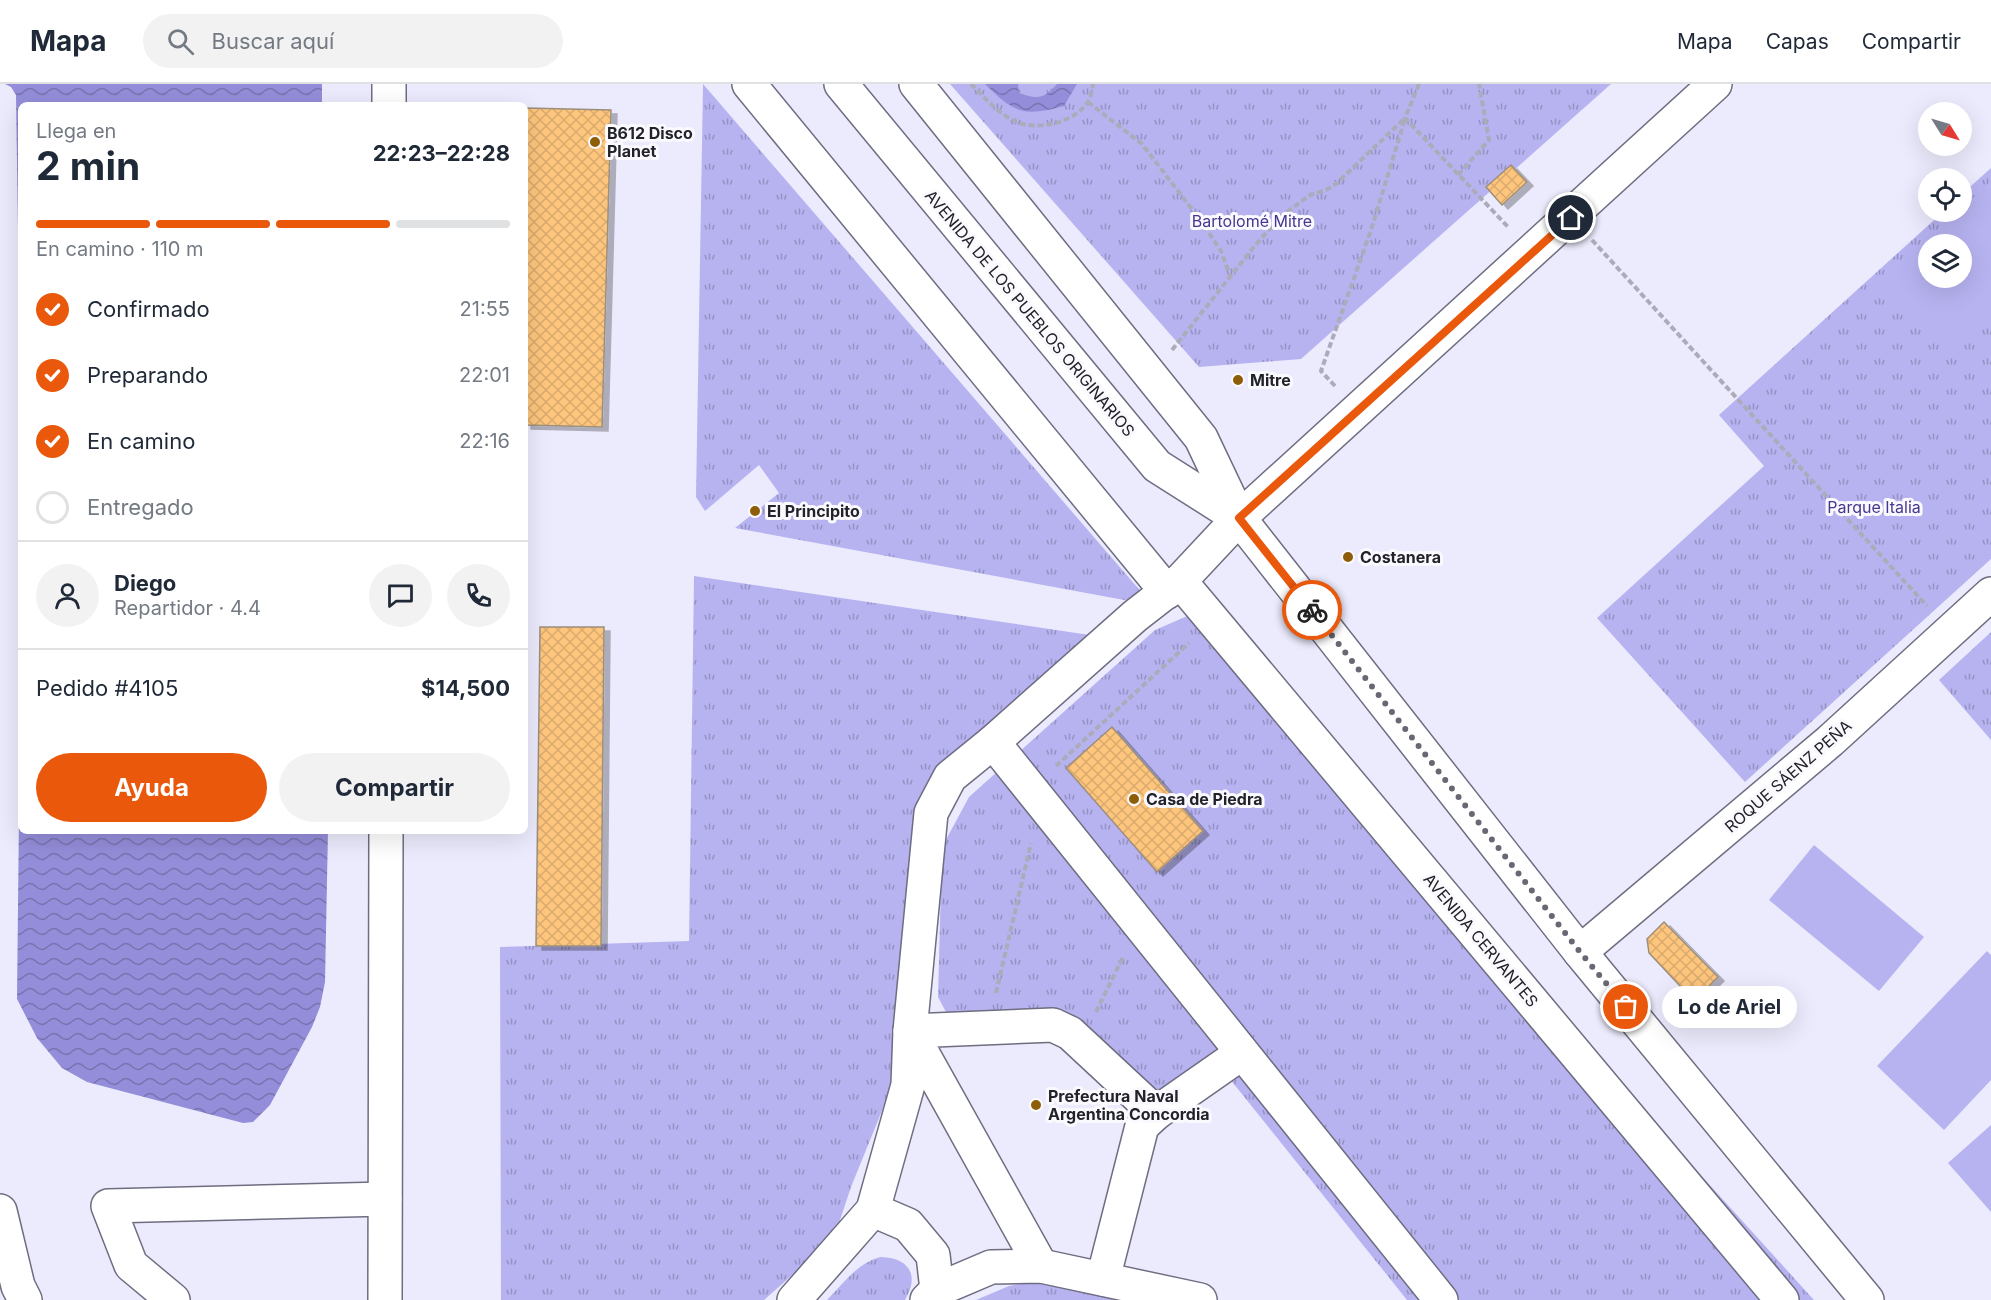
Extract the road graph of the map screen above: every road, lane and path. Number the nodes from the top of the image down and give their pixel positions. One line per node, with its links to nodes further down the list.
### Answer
1 (389, 84): 10 (street)
2 (749, 84): 20 (street, AVENIDA CERVANTES)
3 (842, 84): 19 (street, AVENIDA DE LOS PUEBLOS ORIGINARIOS)
4 (916, 84): 17 (street, AVENIDA DE LOS PUEBLOS ORIGINARIOS)
5 (971, 84): 11 (path)
6 (1093, 84): 11 (path)
7 (1419, 84): 12 (path)
8 (1479, 84): 13 (path)
9 (1715, 84): 14 (street)
10 (389, 102)
11 (1088, 102): 16 (path)
12 (1405, 118): 13 (path); 16 (path); 18 (path)
13 (1458, 175): 15 (path)
14 (1571, 218): 15 (street); 22 (path)
15 (1532, 252): 18 (street)
16 (1230, 276): 17 (path)
17 (1151, 377): 19 (street, AVENIDA DE LOS PUEBLOS ORIGINARIOS)
18 (1359, 410): 19 (street)
19 (1239, 518): 20 (street); 26 (street, AVENIDA DE LOS PUEBLOS ORIGINARIOS)
20 (1173, 586): 23 (street); 43 (street, AVENIDA CERVANTES)
21 (1991, 594): 22 (street, ROQUE SÁENZ PEÑA)
22 (1951, 632): 26 (street, ROQUE SÁENZ PEÑA)
23 (993, 742): 25 (street); 27 (street)
24 (386, 834): 31 (street)
25 (1140, 924): 28 (path); 29 (street)
26 (1580, 952): 44 (street, AVENIDA DE LOS PUEBLOS ORIGINARIOS)
27 (910, 1031): 28 (street); 32 (street); 34 (street)
28 (1081, 1042): 30 (street)
29 (1242, 1053): 30 (street); 42 (street)
30 (1156, 1113): 35 (street)
31 (385, 1198): 38 (street); 39 (street)
32 (873, 1209): 36 (street); 40 (street)
33 (0, 1211): 37 (street)
34 (1041, 1266): 35 (street); 36 (street)
35 (1103, 1279): 41 (street)
36 (932, 1295)
37 (25, 1300)
38 (173, 1300)
39 (385, 1300)
40 (794, 1300)
41 (1200, 1300)
42 (1441, 1300)
43 (1782, 1300)
44 (1867, 1300)

